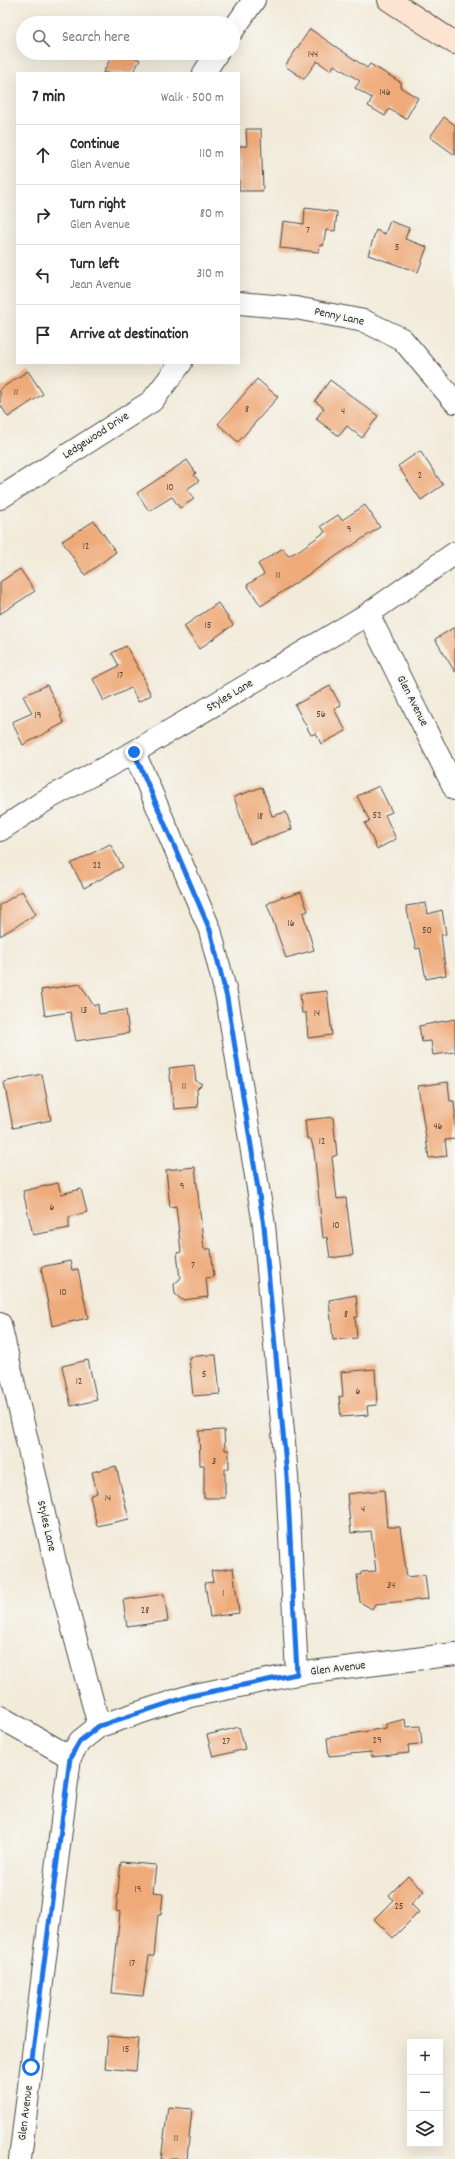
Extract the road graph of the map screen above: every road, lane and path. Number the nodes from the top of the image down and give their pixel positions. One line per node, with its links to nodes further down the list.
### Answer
1 (254, 0): 3 (street)
2 (389, 0): 4 (street)
3 (240, 20)
4 (455, 43)
5 (212, 60): 6 (street)
6 (205, 72)
7 (240, 303): 9 (street, Penny Lane)
8 (180, 364): 10 (street, Ledgewood Drive)
9 (455, 402)
10 (0, 498)
11 (455, 553): 12 (street, Styles Lane)
12 (368, 614): 13 (street, Styles Lane); 14 (street, Glen Avenue)
13 (134, 752): 15 (street, Styles Lane); 18 (street)
14 (455, 789)
15 (0, 830)
16 (0, 1324): 20 (street, Styles Lane)
17 (455, 1654): 18 (street, Glen Avenue)
18 (297, 1674): 20 (street, Glen Avenue)
19 (0, 1717): 21 (street)
20 (99, 1726): 21 (street, Glen Avenue)
21 (70, 1758): 22 (street, Glen Avenue)
22 (20, 2159)

